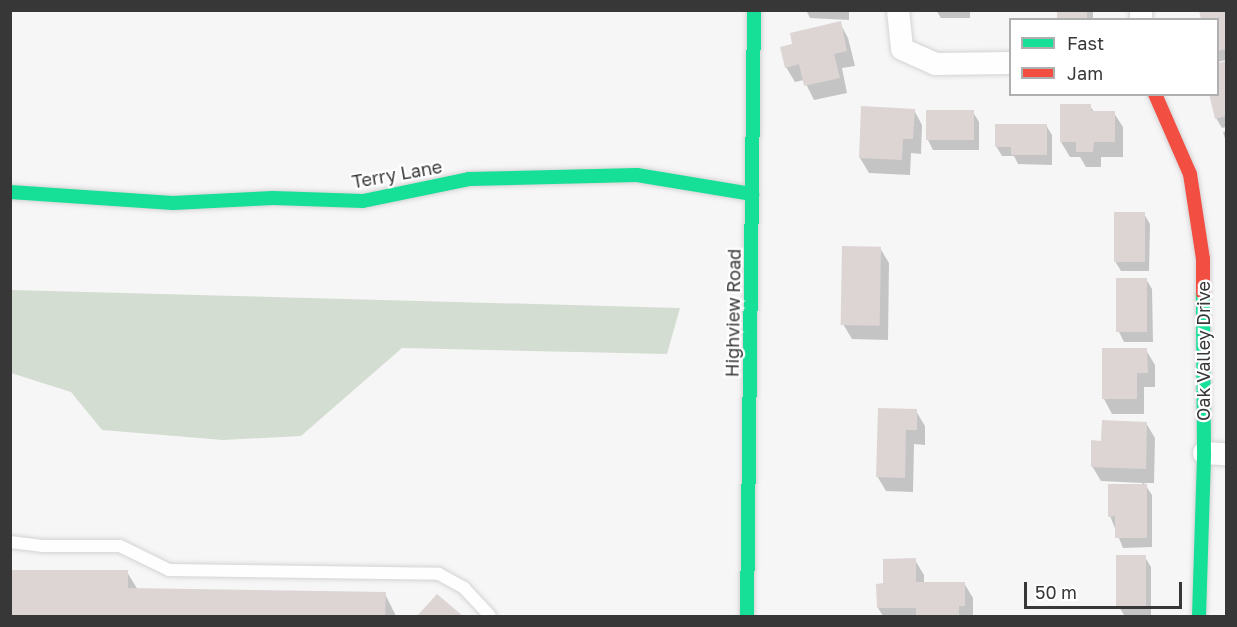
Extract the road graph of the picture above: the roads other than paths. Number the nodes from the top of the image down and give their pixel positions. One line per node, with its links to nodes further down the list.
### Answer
1 (754, 10): 6 (street, Highview Road)
2 (898, 10): 3 (street)
3 (1009, 63)
4 (1156, 96): 7 (street, Oak Valley Drive)
5 (10, 192): 6 (street, Terry Lane)
6 (752, 194): 11 (street, Highview Road)
7 (1204, 453): 8 (street); 12 (street, Oak Valley Drive)
8 (1227, 454)
9 (10, 542): 10 (lane)
10 (490, 616)
11 (747, 616)
12 (1198, 616)

